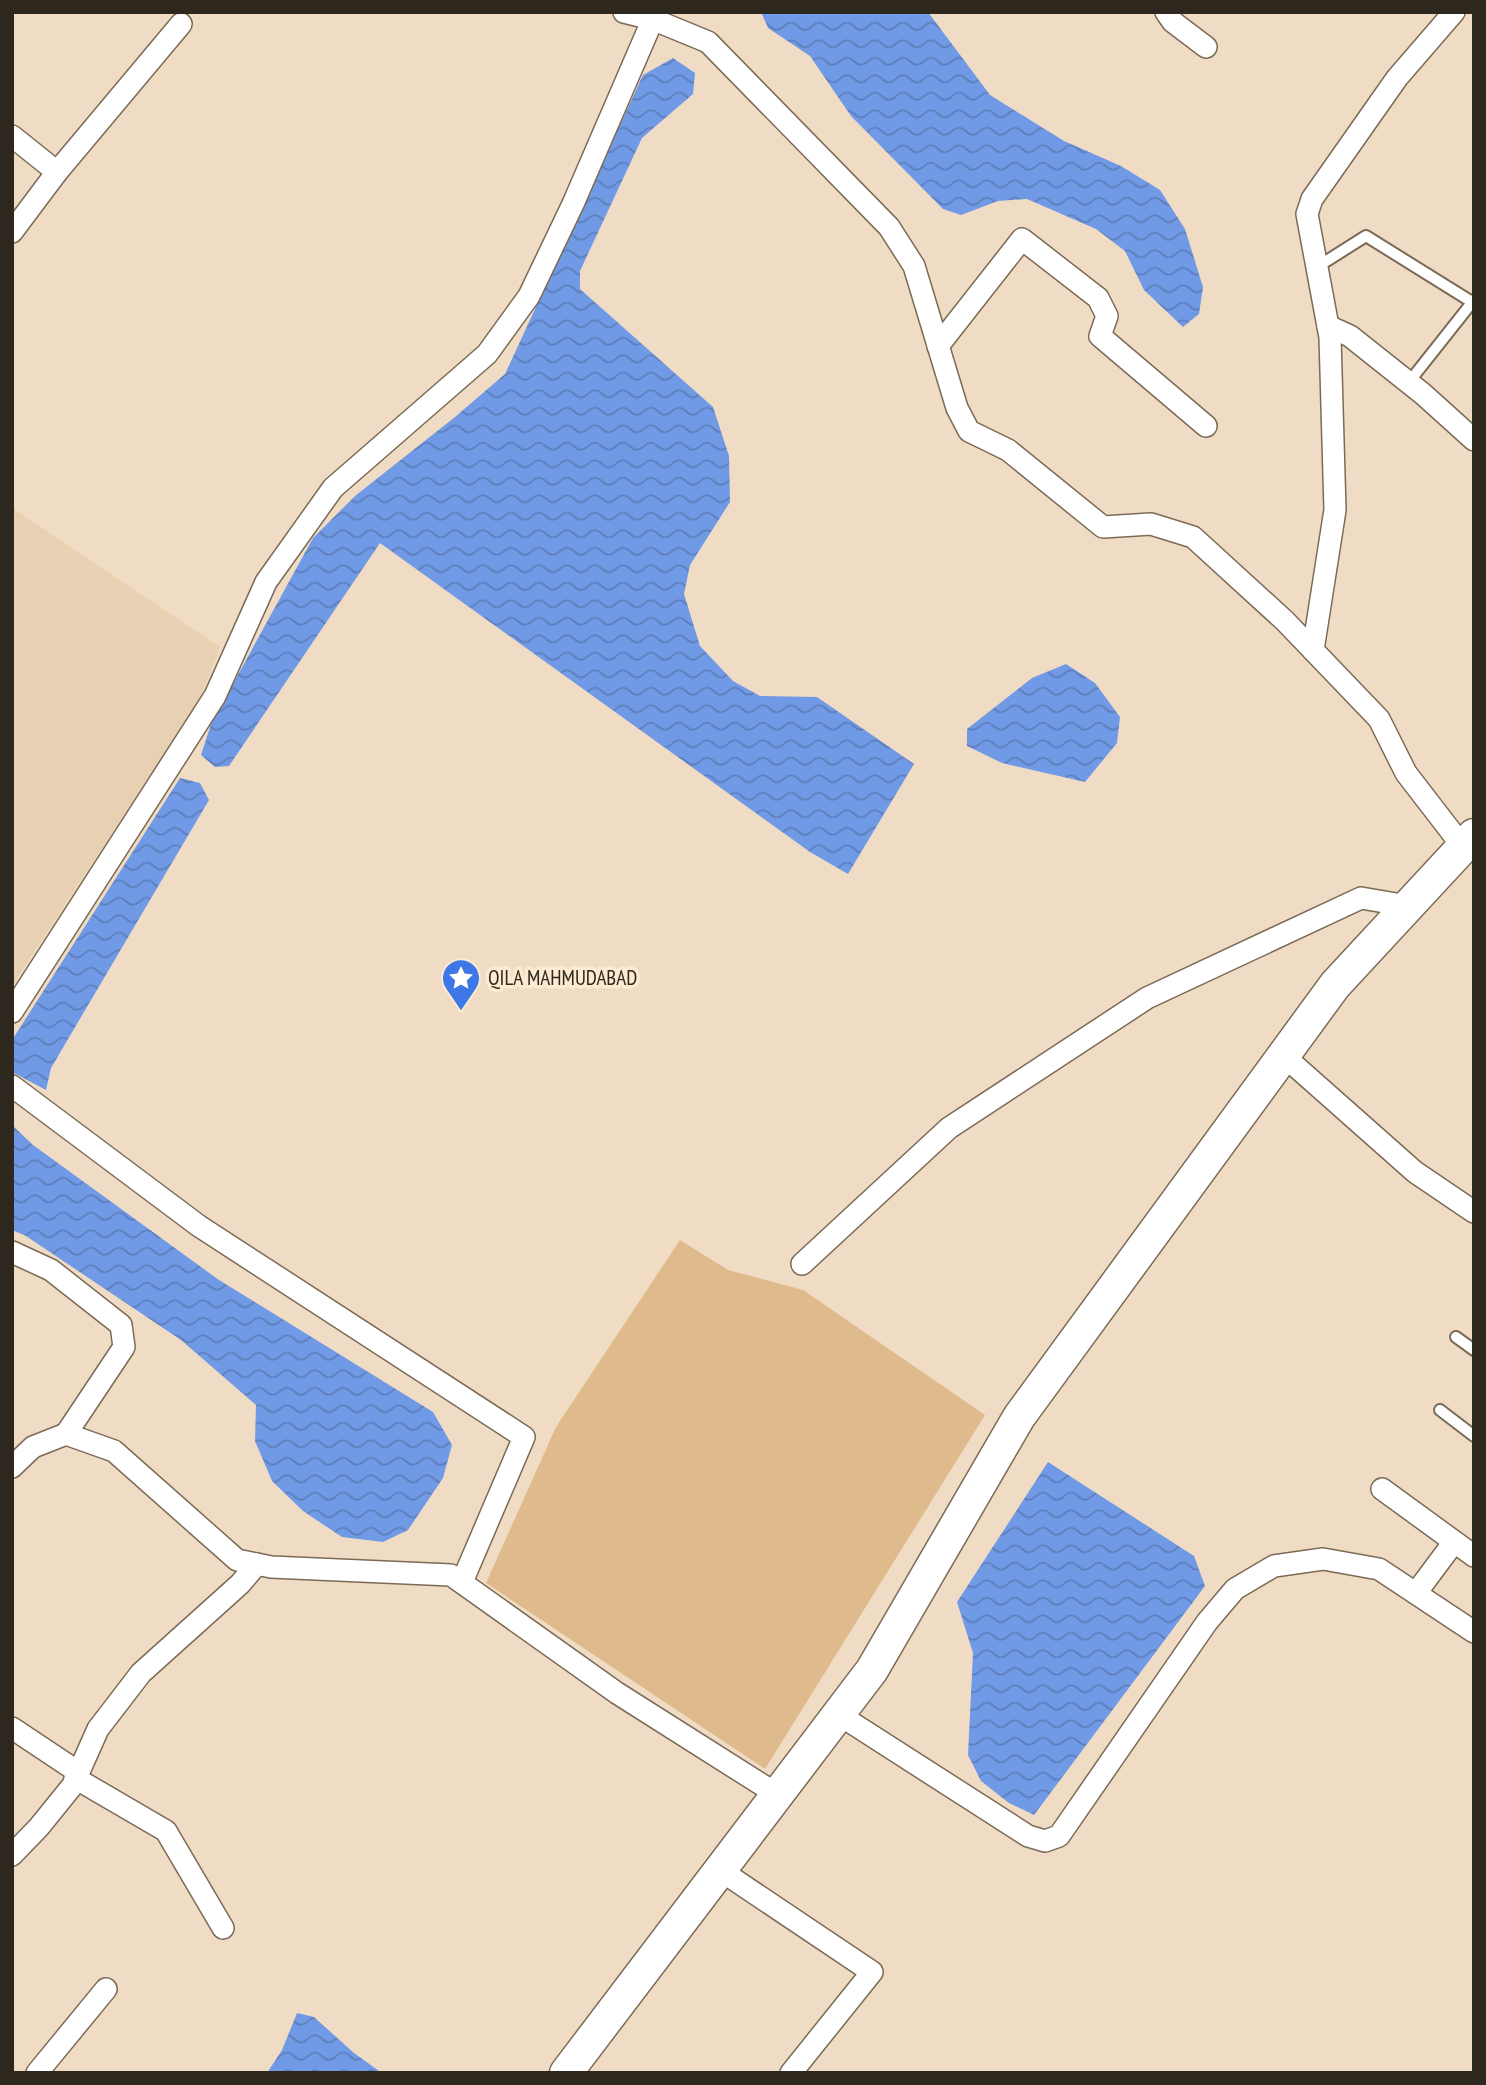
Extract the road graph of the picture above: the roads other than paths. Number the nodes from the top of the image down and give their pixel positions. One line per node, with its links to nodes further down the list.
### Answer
1 (624, 12): 4 (street)
2 (1166, 12): 6 (street)
3 (1454, 12): 10 (street)
4 (654, 16): 13 (street); 20 (street)
5 (181, 24): 8 (street)
6 (1206, 47)
7 (12, 136): 8 (street)
8 (57, 172): 9 (street)
9 (12, 232)
10 (1317, 267): 11 (lane); 12 (street)
11 (1473, 301): 14 (lane)
12 (1328, 326): 14 (street); 17 (street)
13 (938, 346): 15 (street); 17 (street)
14 (1409, 382): 16 (street)
15 (1206, 426)
16 (1474, 440)
17 (1313, 650): 18 (street)
18 (1469, 841): 19 (main road)
19 (1408, 906): 21 (main road); 25 (street)
20 (12, 1012)
21 (1284, 1056): 23 (street); 39 (main road)
22 (12, 1086): 36 (street)
23 (1474, 1212)
24 (12, 1252): 29 (street)
25 (802, 1264)
26 (1456, 1337): 27 (lane)
27 (1474, 1350)
28 (1440, 1410): 30 (lane)
29 (66, 1434): 31 (street); 35 (street)
30 (1474, 1436)
31 (14, 1461)
32 (1382, 1489): 33 (street)
33 (1454, 1542): 34 (street); 37 (street)
34 (1474, 1556)
35 (257, 1564): 36 (street); 41 (street)
36 (462, 1582): 42 (street)
37 (1416, 1594): 38 (street); 39 (street)
38 (1474, 1632)
39 (838, 1714): 42 (main road)
40 (12, 1728): 41 (street)
41 (77, 1775): 43 (street); 45 (street)
42 (778, 1795): 44 (main road)
43 (12, 1855)
44 (720, 1870): 48 (main road); 49 (street)
45 (223, 1928)
46 (106, 1989): 47 (street)
47 (37, 2073)
48 (566, 2073)
49 (792, 2073)

